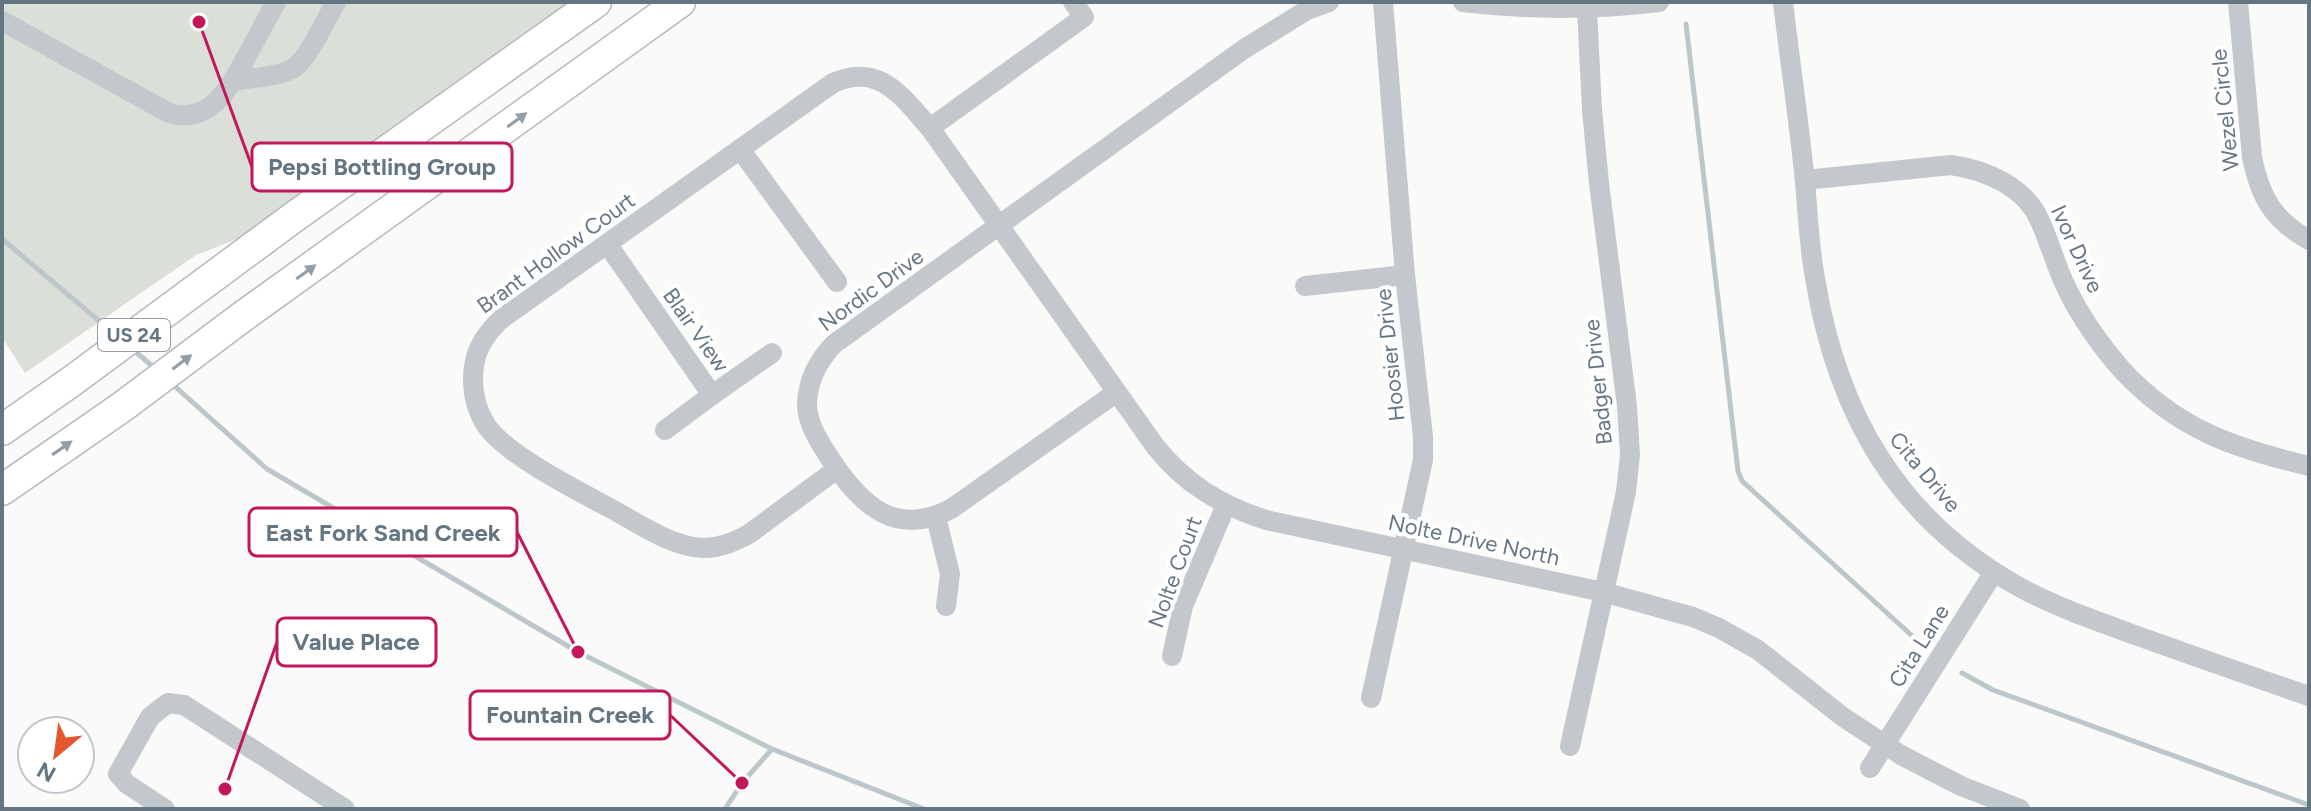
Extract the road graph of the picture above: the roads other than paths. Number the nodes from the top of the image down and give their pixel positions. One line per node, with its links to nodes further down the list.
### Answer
1 (276, 2): 15 (street)
2 (336, 2): 15 (street)
3 (596, 2): 28 (highway, US 24)
4 (680, 2): 32 (highway, US 24, one-way to 4)
5 (1073, 2): 16 (street)
6 (1329, 2): 12 (street, Nordic Drive)
7 (1383, 2): 22 (street, Hoosier Drive)
8 (1463, 2): 13 (street)
9 (1659, 2): 13 (street)
10 (1783, 2): 18 (street, Cita Drive)
11 (2238, 2): 20 (street, Wezel Circle)
12 (1305, 6): 19 (street, Nordic Drive)
13 (1587, 9): 37 (street, Badger Drive)
14 (2, 21): 15 (street)
15 (233, 81)
16 (930, 128): 17 (street, Brant Hollow Court); 19 (street, Brant Hollow Court)
17 (740, 149): 21 (street, Brant Hollow Court); 23 (street)
18 (1805, 180): 30 (street, Ivor Drive); 36 (street, Cita Drive)
19 (1000, 226): 26 (street, Nolte Drive North); 31 (street, Nordic Drive)
20 (2309, 240)
21 (608, 245): 27 (street, Blair View); 31 (street, Brant Hollow Court)
22 (1405, 275): 24 (street); 35 (street, Hoosier Drive)
23 (837, 282)
24 (1305, 286)
25 (772, 353): 27 (street)
26 (1117, 392): 33 (street, Nolte Drive North); 34 (street)
27 (712, 395): 29 (street, Blair View)
28 (2, 430)
29 (665, 430)
30 (2309, 466)
31 (837, 469): 34 (street, Nordic Drive)
32 (2, 490)
33 (1226, 505): 35 (street, Nolte Drive North); 39 (street, Nolte Court)
34 (936, 517): 38 (street)
35 (1404, 549): 37 (street, Nolte Drive North); 41 (street, Hoosier Drive)
36 (1994, 572): 40 (street, Cita Drive); 42 (street, Cita Lane)
37 (1603, 592): 42 (street, Nolte Drive North); 43 (street, Badger Drive)
38 (946, 606)
39 (1172, 656)
40 (2309, 696)
41 (1371, 698)
42 (1885, 745): 44 (street, Cita Lane); 47 (street, Nolte Drive North)
43 (1570, 746)
44 (1870, 768)
45 (165, 809): 46 (street)
46 (345, 809)
47 (2020, 809)

